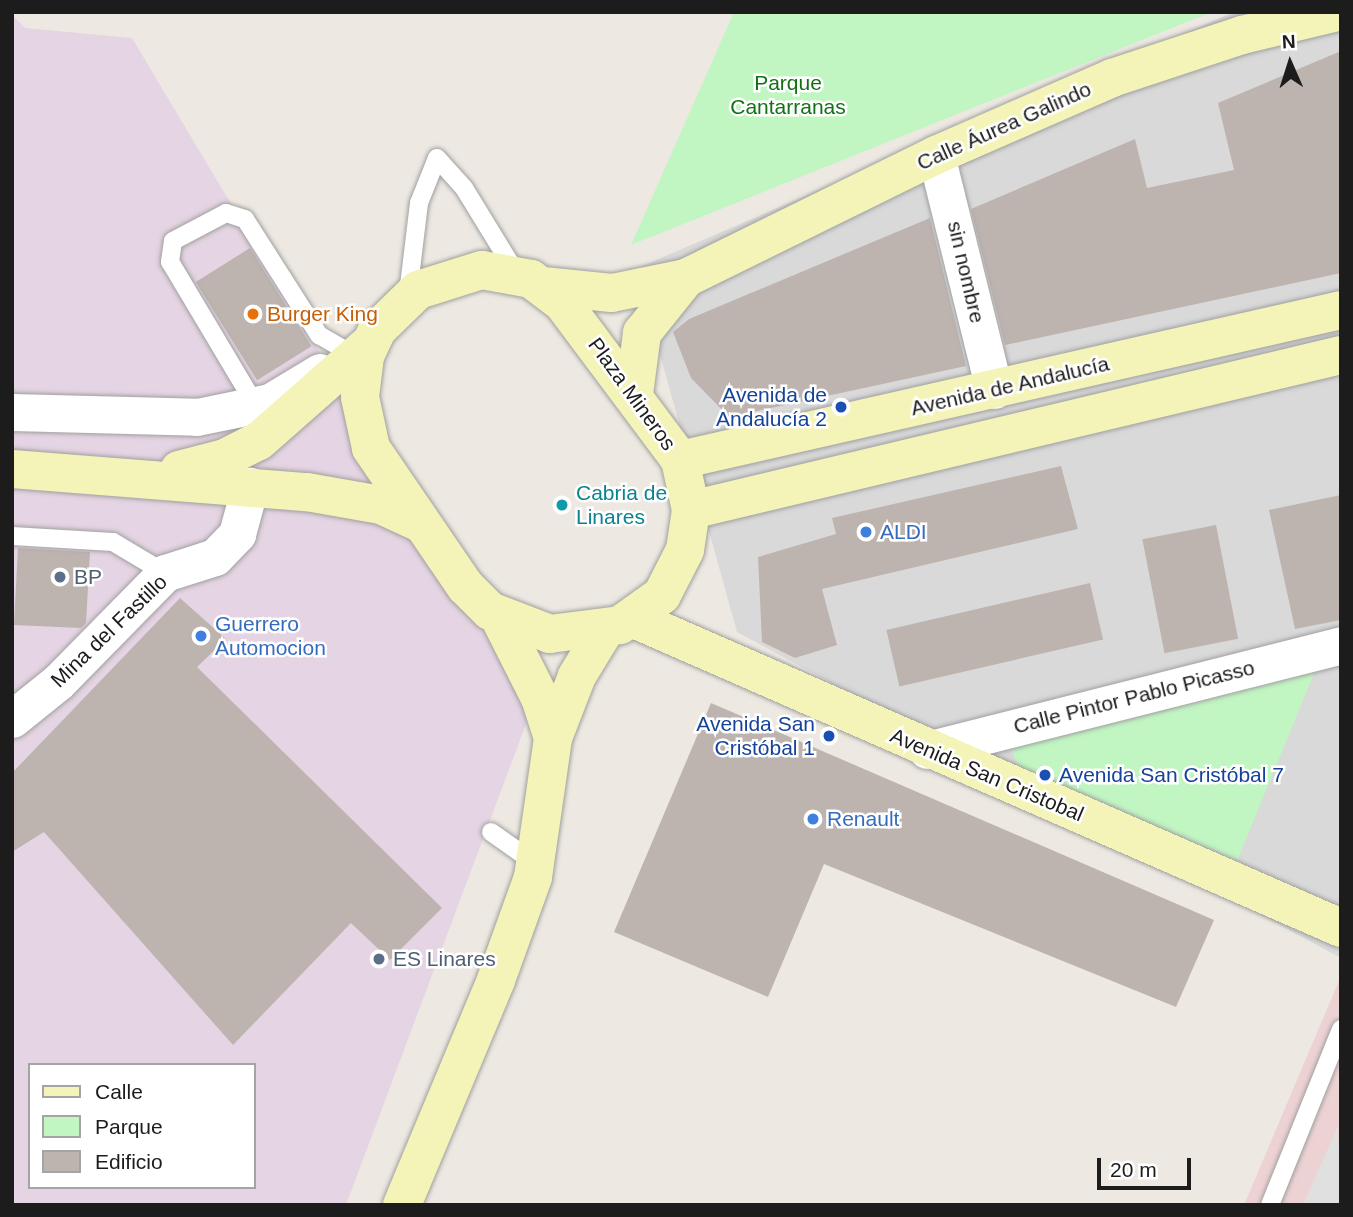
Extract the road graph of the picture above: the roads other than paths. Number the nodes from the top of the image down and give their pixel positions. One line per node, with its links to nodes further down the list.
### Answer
1 (1337, 12): 2 (main road, Calle Áurea Galindo)
2 (936, 155): 3 (main road, Calle Áurea Galindo); 9 (street, sin nombre)
3 (686, 278): 4 (main road); 10 (main road)
4 (530, 280): 5 (main road); 5 (lane); 10 (main road, Plaza Mineros)
5 (407, 297): 7 (main road)
6 (1341, 310): 9 (main road, Avenida de Andalucía)
7 (359, 348): 11 (street); 11 (lane); 15 (main road); 18 (main road)
8 (1341, 355): 17 (main road)
9 (994, 390): 13 (main road, Avenida de Andalucía)
10 (634, 394): 13 (main road, Plaza Mineros)
11 (256, 406): 12 (street)
12 (12, 412)
13 (680, 460): 17 (main road, Plaza Mineros)
14 (12, 469): 15 (main road)
15 (146, 475): 16 (main road)
16 (250, 486): 18 (main road); 20 (street, Mina del Fastillo)
17 (691, 510): 22 (main road, Plaza Mineros)
18 (420, 523): 21 (main road)
19 (12, 536): 20 (lane)
20 (165, 573): 24 (street, Mina del Fastillo)
21 (499, 617): 22 (main road); 25 (main road)
22 (619, 624): 25 (main road, Plaza Mineros); 26 (main road, Avenida San Cristobal)
23 (1341, 645): 26 (street, Calle Pintor Pablo Picasso)
24 (12, 719)
25 (553, 738): 28 (main road)
26 (927, 750): 29 (main road, Avenida San Cristobal)
27 (491, 832): 28 (lane)
28 (535, 863): 31 (main road)
29 (1341, 928)
30 (1341, 1029): 32 (lane)
31 (402, 1205)
32 (1270, 1205)

